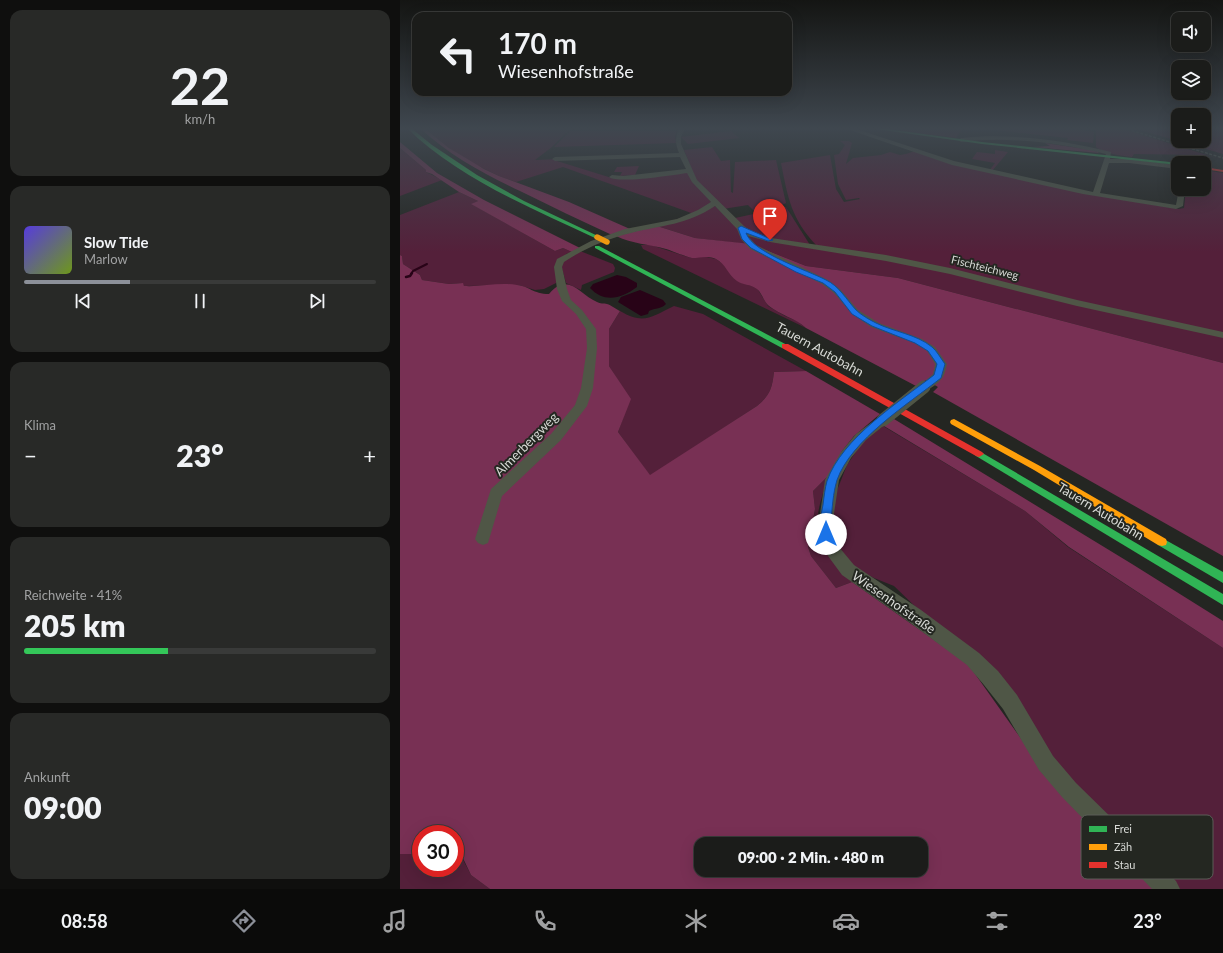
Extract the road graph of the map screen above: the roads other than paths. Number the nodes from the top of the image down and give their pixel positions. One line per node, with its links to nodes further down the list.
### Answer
1 (462, 169): 11 (main road, bridge)
2 (982, 169): 7 (street)
3 (1104, 169): 7 (street)
4 (690, 171): 5 (street); 9 (street, Wiesenhofstraße)
5 (612, 177)
6 (463, 180): 18 (main road, Tauern Autobahn)
7 (1096, 194): 8 (street)
8 (1181, 196)
9 (715, 203): 10 (street, Wiesenhofstraße); 16 (street, Almerbergweg)
10 (741, 228): 12 (street, Fischteichweg); 19 (street, Wiesenhofstraße, bridge)
11 (611, 243)
12 (1223, 335)
13 (902, 393): 14 (main road)
14 (923, 404)
15 (943, 416): 17 (main road, Tauern Autobahn)
16 (484, 539)
17 (1223, 578)
18 (1223, 600)
19 (1094, 815)
20 (1158, 879): 21 (street, Wiesenhofstraße, bridge)
21 (1168, 889)

